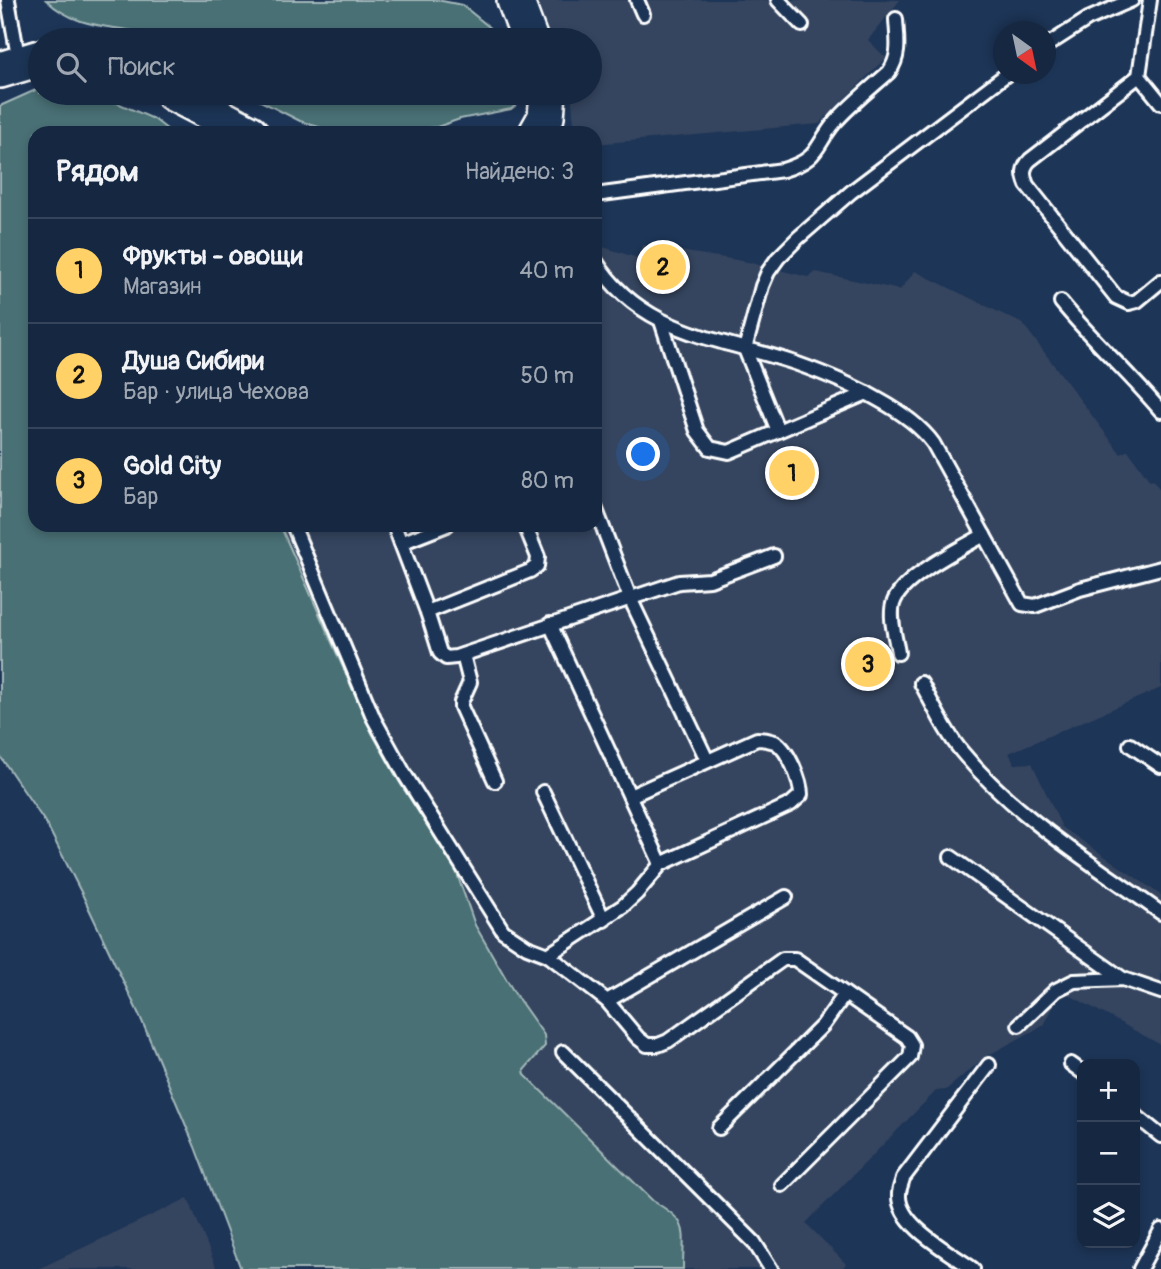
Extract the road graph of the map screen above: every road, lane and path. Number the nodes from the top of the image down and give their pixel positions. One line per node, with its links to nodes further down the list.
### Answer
1 (8, 0): 12 (lane)
2 (515, 0): 10 (main road)
3 (638, 0): 7 (lane)
4 (778, 0): 9 (lane)
5 (1132, 0): 11 (lane)
6 (1150, 0): 13 (lane)
7 (643, 14)
8 (896, 19): 22 (lane)
9 (802, 25)
10 (526, 28)
11 (1056, 39)
12 (20, 63)
13 (1139, 76): 15 (lane); 24 (lane)
14 (994, 84): 27 (lane)
15 (1161, 103)
16 (196, 105): 19 (main road)
17 (547, 105): 20 (main road)
18 (550, 105): 21 (lane)
19 (237, 126)
20 (541, 126)
21 (555, 126)
22 (602, 194)
23 (602, 271): 26 (lane)
24 (1161, 281)
25 (1060, 302): 29 (lane)
26 (661, 321): 27 (lane); 30 (lane)
27 (745, 349): 28 (lane); 30 (lane)
28 (867, 393): 30 (lane); 36 (lane)
29 (1161, 411)
30 (778, 431)
31 (602, 525): 40 (lane)
32 (296, 532): 57 (lane)
33 (397, 532): 37 (lane)
34 (429, 532): 37 (lane)
35 (528, 532): 41 (lane)
36 (984, 535): 39 (lane); 43 (lane)
37 (401, 543): 41 (lane)
38 (774, 556): 40 (lane)
39 (1161, 568)
40 (630, 598): 42 (lane); 47 (lane)
41 (428, 612): 44 (lane)
42 (550, 624): 44 (lane); 51 (lane)
43 (898, 653)
44 (463, 655): 49 (lane)
45 (921, 684): 55 (lane)
46 (1130, 745): 48 (lane)
47 (707, 760): 51 (lane); 53 (lane)
48 (1161, 766)
49 (495, 781)
50 (543, 792): 56 (lane)
51 (630, 796): 53 (lane)
52 (951, 857): 58 (lane)
53 (661, 864): 56 (lane)
54 (786, 897): 61 (lane)
55 (1161, 913)
56 (604, 920): 57 (lane)
57 (548, 955): 61 (lane)
58 (1123, 979): 59 (lane); 62 (lane)
59 (1161, 992)
60 (845, 994): 61 (lane); 68 (lane); 70 (lane)
61 (607, 1002)
62 (1019, 1025)
63 (563, 1052): 72 (lane)
64 (1071, 1064): 66 (lane)
65 (989, 1065): 73 (lane)
66 (1077, 1068)
67 (1140, 1119): 69 (lane)
68 (719, 1128)
69 (1161, 1136)
70 (782, 1185)
71 (1161, 1230): 74 (lane)
72 (771, 1269)
73 (973, 1269)
74 (1140, 1269)

